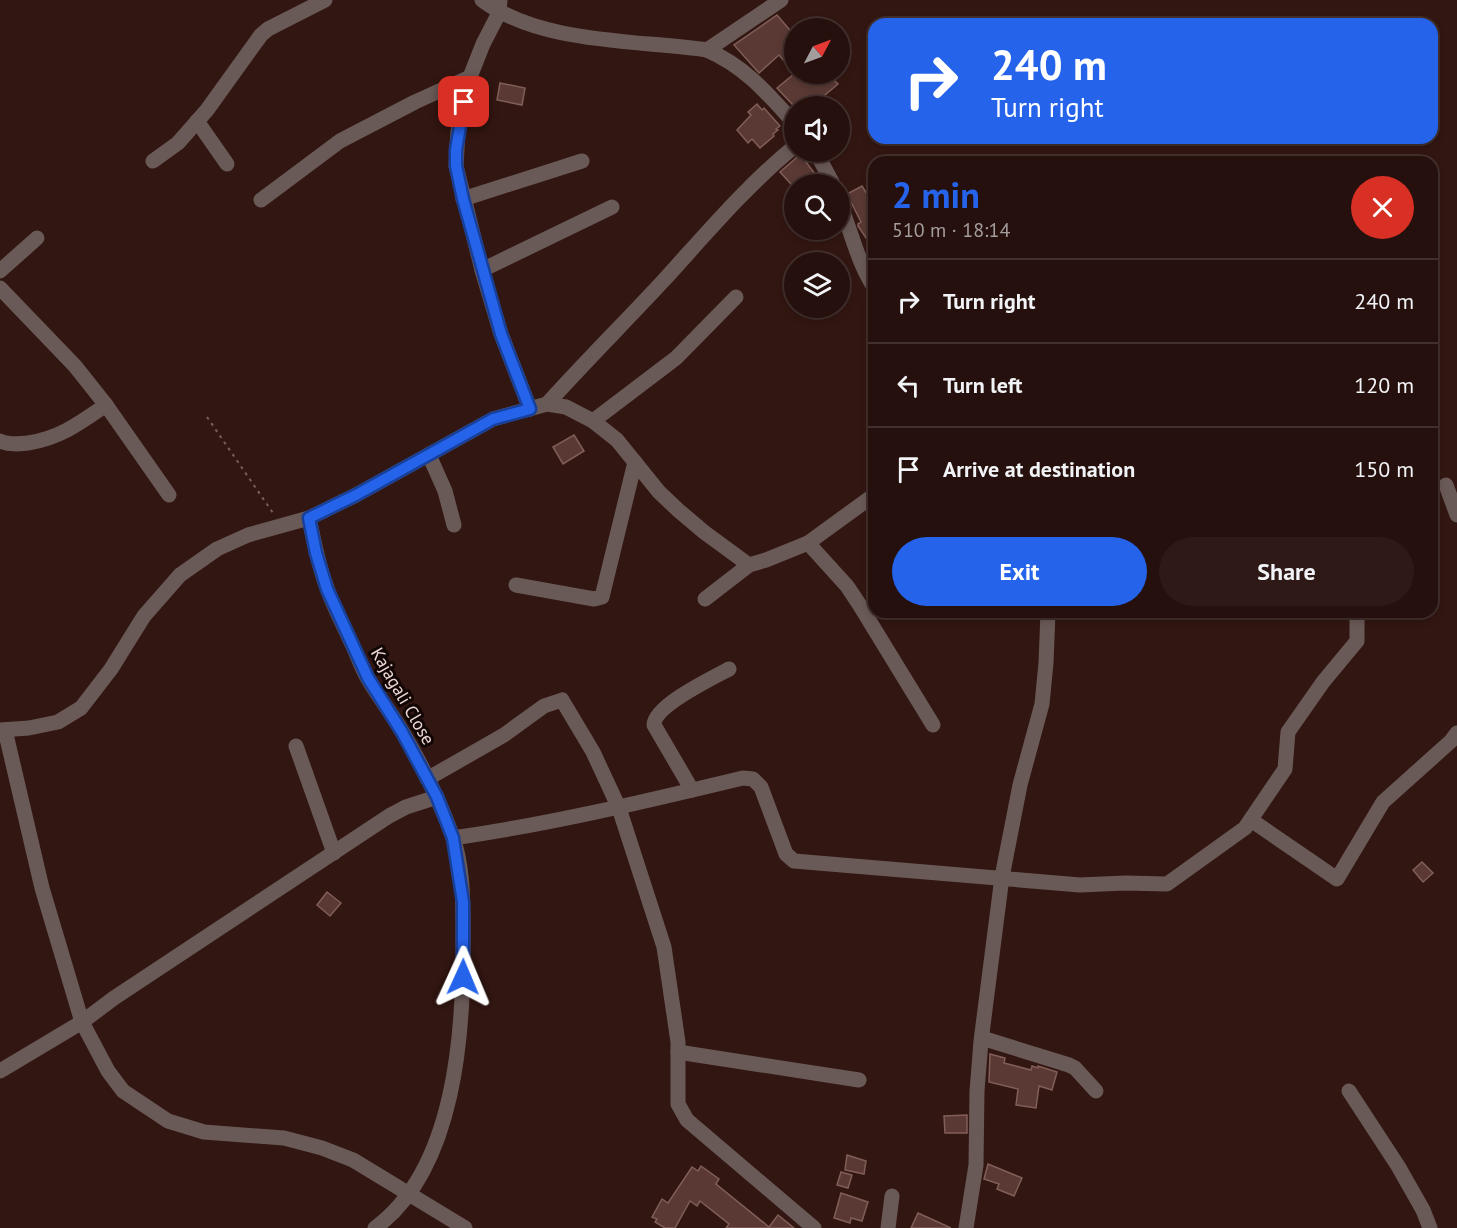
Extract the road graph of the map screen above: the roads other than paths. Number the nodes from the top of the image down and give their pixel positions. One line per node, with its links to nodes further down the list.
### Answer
1 (325, 0): 8 (street)
2 (482, 0): 4 (street)
3 (781, 0): 5 (street)
4 (500, 6): 5 (street); 6 (street)
5 (707, 50): 7 (street)
6 (470, 77): 13 (street); 14 (street)
7 (784, 113)
8 (197, 121): 11 (street); 12 (street)
9 (784, 155): 23 (street)
10 (582, 160): 13 (street)
11 (153, 161)
12 (227, 164)
13 (463, 199): 18 (street)
14 (261, 200)
15 (612, 207): 18 (street)
16 (850, 230): 20 (street)
17 (37, 238): 19 (street)
18 (482, 270): 25 (street)
19 (0, 272)
20 (868, 277)
21 (0, 288): 24 (street)
22 (736, 297): 26 (street)
23 (547, 404): 25 (street); 26 (street)
24 (106, 405): 27 (street); 31 (street)
25 (530, 409): 28 (street)
26 (593, 421): 29 (street)
27 (0, 441)
28 (429, 455): 34 (street); 35 (street)
29 (635, 462): 37 (street); 38 (street)
30 (1446, 485): 33 (street)
31 (169, 495)
32 (868, 499): 36 (street)
33 (1457, 515)
34 (309, 518): 44 (street); 47 (street, Kajagali Close)
35 (454, 525)
36 (808, 543): 37 (street); 43 (street)
37 (749, 565): 39 (street)
38 (516, 585)
39 (705, 599)
40 (1048, 618): 54 (street)
41 (1358, 618): 51 (street)
42 (729, 669): 48 (street)
43 (933, 725)
44 (2, 730): 55 (street)
45 (1457, 733): 51 (street)
46 (296, 746): 53 (street)
47 (428, 779): 49 (street, Kajagali Close); 50 (street)
48 (692, 790): 50 (street); 54 (street)
49 (437, 797): 52 (street, Kajagali Close); 53 (street)
50 (619, 808): 52 (street); 57 (street)
51 (1251, 820): 54 (street)
52 (453, 838): 62 (street, Kajagali Close)
53 (334, 853): 55 (street)
54 (1002, 877): 56 (street)
55 (82, 1022): 58 (street); 62 (street)
56 (982, 1038): 60 (street); 68 (street)
57 (678, 1052): 59 (street); 66 (street)
58 (0, 1071)
59 (859, 1080)
60 (1096, 1091)
61 (1349, 1091): 69 (street)
62 (410, 1193): 64 (street, Kajagali Close); 65 (street)
63 (892, 1196): 67 (street)
64 (375, 1228)
65 (465, 1228)
66 (814, 1228)
67 (888, 1228)
68 (966, 1228)
69 (1430, 1228)

